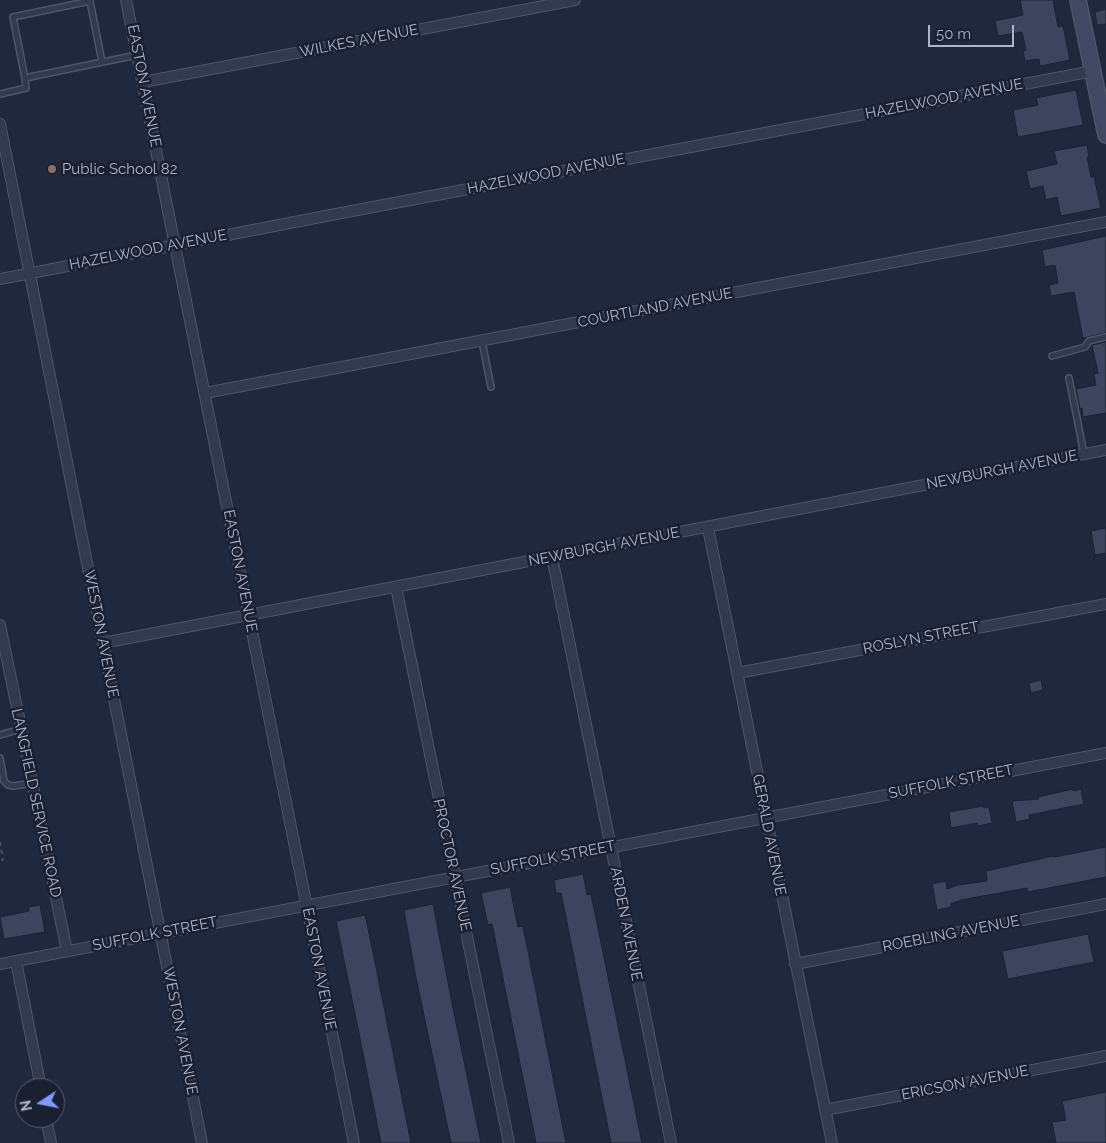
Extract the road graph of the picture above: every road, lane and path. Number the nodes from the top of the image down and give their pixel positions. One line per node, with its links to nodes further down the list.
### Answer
1 (126, 0): 4 (street, EASTON AVENUE)
2 (575, 0): 8 (street, WILKES AVENUE)
3 (1078, 0): 6 (street)
4 (137, 55): 5 (lane); 8 (street, EASTON AVENUE)
5 (102, 62): 7 (lane); 7 (lane)
6 (1093, 71): 9 (street); 14 (street, HAZELWOOD AVENUE)
7 (24, 78): 10 (lane)
8 (143, 82): 14 (street, EASTON AVENUE)
9 (1101, 88): 12 (street)
10 (0, 94)
11 (0, 124): 15 (street, WESTON AVENUE)
12 (1106, 135)
13 (1106, 222): 18 (street, COURTLAND AVENUE)
14 (175, 245): 15 (street, HAZELWOOD AVENUE); 22 (street, EASTON AVENUE)
15 (30, 274): 16 (street, HAZELWOOD AVENUE); 31 (street, WESTON AVENUE)
16 (0, 279)
17 (1106, 337): 19 (lane)
18 (482, 341): 21 (lane); 22 (street, COURTLAND AVENUE)
19 (1052, 356)
20 (1069, 378): 24 (lane)
21 (491, 387)
22 (205, 393): 29 (street, EASTON AVENUE)
23 (1106, 450): 24 (street, NEWBURGH AVENUE)
24 (1084, 454): 25 (street, NEWBURGH AVENUE)
25 (708, 528): 26 (street, NEWBURGH AVENUE); 32 (street, GERALD AVENUE)
26 (552, 557): 27 (street, NEWBURGH AVENUE); 40 (street, ARDEN AVENUE)
27 (396, 587): 29 (street, NEWBURGH AVENUE); 42 (street, PROCTOR AVENUE)
28 (1106, 604): 32 (street, ROSLYN STREET)
29 (249, 615): 31 (street, NEWBURGH AVENUE); 44 (street, EASTON AVENUE)
30 (0, 625): 33 (street, LANGFIELD SERVICE ROAD)
31 (103, 643): 45 (street, WESTON AVENUE)
32 (737, 673): 38 (street, GERALD AVENUE)
33 (21, 728): 34 (lane); 37 (street, LANGFIELD SERVICE ROAD)
34 (0, 735)
35 (1106, 753): 38 (street, SUFFOLK STREET)
36 (0, 758): 37 (lane)
37 (32, 783): 46 (street, LANGFIELD SERVICE ROAD)
38 (766, 818): 40 (street, SUFFOLK STREET); 49 (street, GERALD AVENUE)
39 (0, 842): 41 (path)
40 (611, 847): 42 (street, SUFFOLK STREET); 58 (street, ARDEN AVENUE)
41 (0, 861)
42 (455, 877): 44 (street, SUFFOLK STREET); 57 (street, PROCTOR AVENUE)
43 (1106, 904): 49 (street, ROEBLING AVENUE)
44 (307, 905): 45 (street, SUFFOLK STREET); 56 (street, EASTON AVENUE)
45 (160, 933): 46 (street, SUFFOLK STREET); 55 (street, WESTON AVENUE)
46 (66, 951): 47 (street, SUFFOLK STREET)
47 (16, 961): 48 (street, SUFFOLK STREET); 51 (street)
48 (0, 964)
49 (795, 964): 52 (street, GERALD AVENUE)
50 (1106, 1056): 52 (street, ERICSON AVENUE)
51 (39, 1078)
52 (825, 1110): 59 (street, GERALD AVENUE)
53 (48, 1128): 54 (street)
54 (51, 1143)
55 (202, 1143)
56 (354, 1143)
57 (509, 1143)
58 (671, 1143)
59 (832, 1143)

